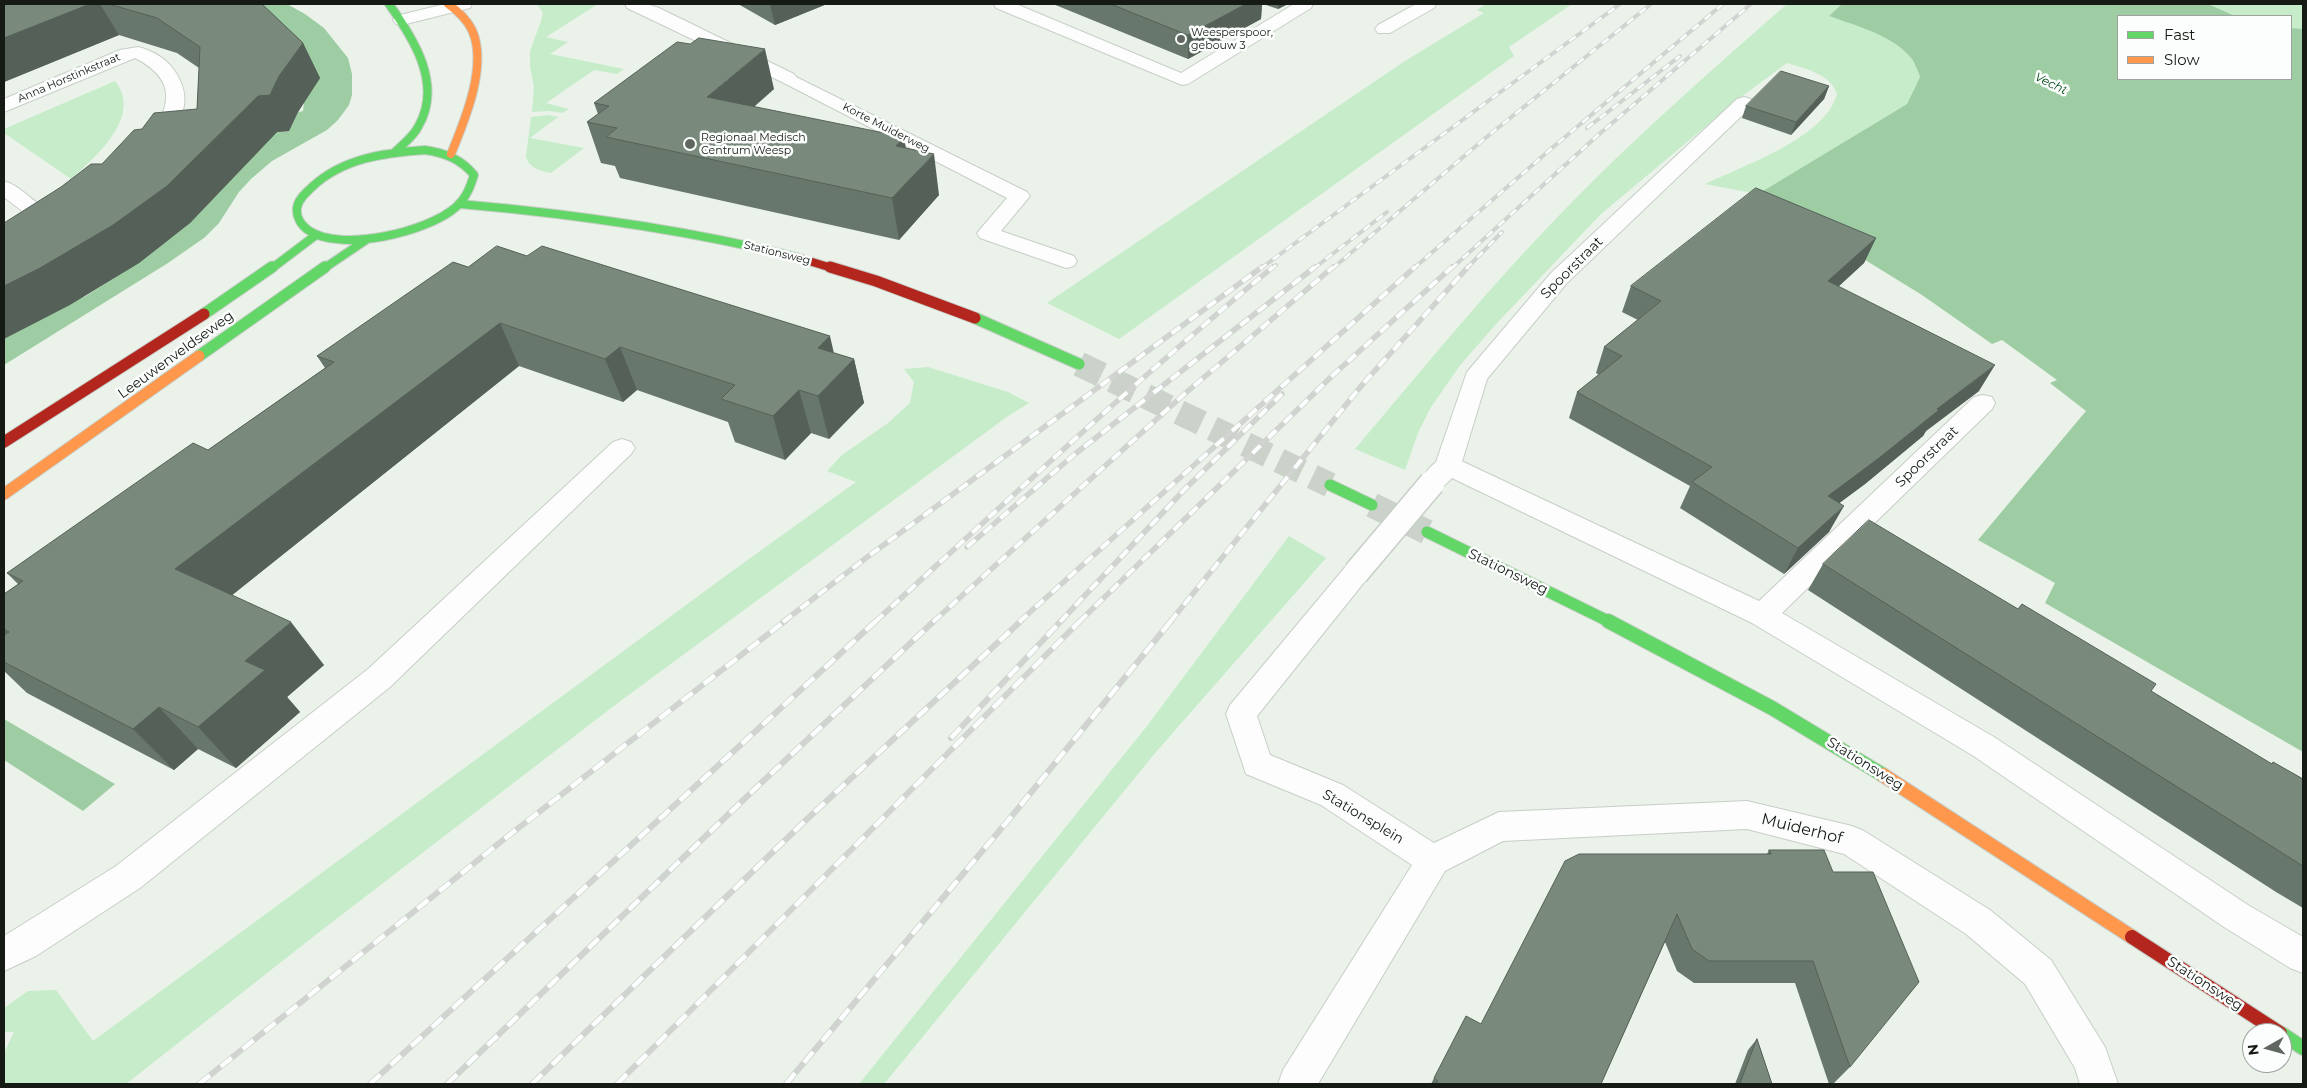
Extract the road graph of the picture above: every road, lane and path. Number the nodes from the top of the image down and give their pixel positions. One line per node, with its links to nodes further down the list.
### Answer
1 (389, 4): 7 (main road)
2 (633, 4): 19 (street, Korte Muiderweg)
3 (1002, 4): 4 (street)
4 (1305, 4)
5 (1428, 4): 8 (street)
6 (455, 5): 7 (street); 12 (main road)
7 (402, 20): 11 (main road)
8 (1384, 29)
9 (1744, 103): 24 (street, Spoorstraat)
10 (4, 106): 13 (street, Anna Horstinkstraat)
11 (395, 152): 12 (main road); 16 (main road)
12 (451, 154): 15 (main road)
13 (140, 160)
14 (4, 187): 17 (street)
15 (460, 204): 18 (main road); 20 (main road, Stationsweg)
16 (316, 235): 18 (main road); 22 (main road, Leeuwenveldseweg)
17 (42, 238)
18 (366, 240): 26 (main road, Leeuwenveldseweg)
19 (1066, 260)
20 (1079, 364)
21 (1983, 403): 29 (street, Spoorstraat)
22 (4, 442)
23 (622, 448): 31 (street)
24 (1440, 474): 29 (street); 30 (street, Stationsplein, bridge)
25 (1330, 485): 27 (main road)
26 (4, 494)
27 (1372, 506)
28 (1427, 532): 33 (main road, Stationsweg)
29 (1762, 615): 32 (street)
30 (1433, 860): 36 (street); 37 (street, Muiderhof)
31 (4, 954)
32 (2303, 956)
33 (2264, 1023)
34 (2292, 1041): 35 (main road, Stationsweg)
35 (2303, 1048)
36 (1297, 1084)
37 (2099, 1084)

